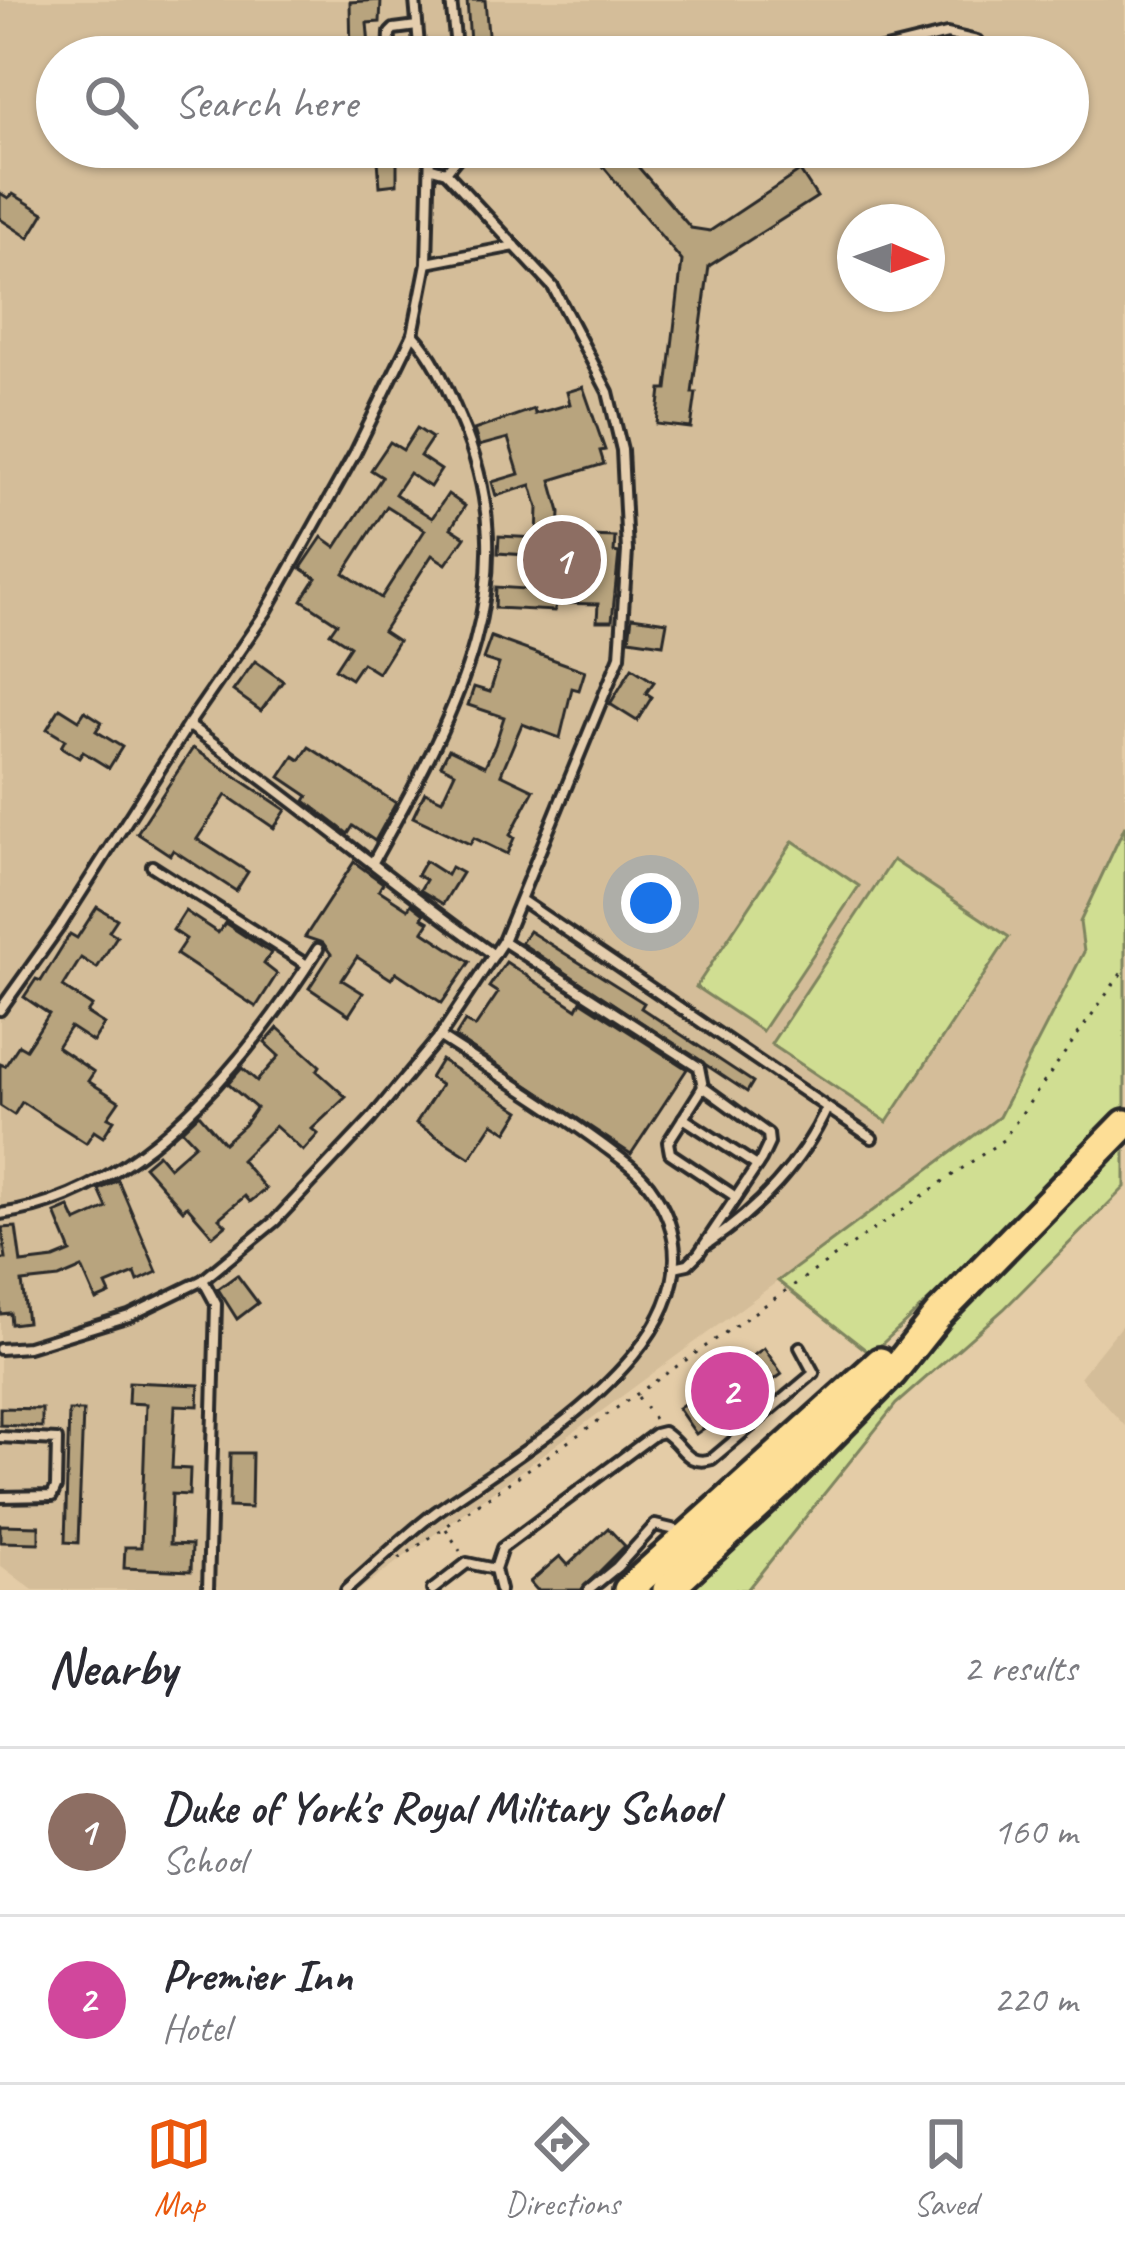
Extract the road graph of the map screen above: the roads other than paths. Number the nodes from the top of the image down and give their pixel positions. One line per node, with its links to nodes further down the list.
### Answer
1 (415, 0): 3 (lane)
2 (451, 0): 6 (lane)
3 (417, 26): 4 (lane); 5 (lane)
4 (390, 36)
5 (418, 36)
6 (455, 36)
7 (432, 168): 9 (lane); 11 (lane)
8 (449, 168): 9 (lane)
9 (446, 172): 10 (lane)
10 (517, 246): 11 (lane); 16 (lane)
11 (428, 263): 12 (lane)
12 (412, 334): 13 (lane); 14 (lane)
13 (188, 725): 14 (lane); 21 (lane)
14 (374, 862): 19 (lane)
15 (152, 866): 20 (lane)
16 (520, 899): 17 (lane); 24 (lane)
17 (503, 941): 19 (lane); 23 (lane)
18 (318, 949): 20 (lane)
19 (494, 955): 22 (lane)
20 (308, 965): 30 (lane)
21 (0, 1010)
22 (440, 1036): 32 (lane); 33 (lane)
23 (703, 1087): 25 (lane); 28 (lane)
24 (827, 1108): 27 (lane); 31 (lane)
25 (683, 1118): 28 (lane); 29 (lane)
26 (1125, 1124): 34 (highway)
27 (872, 1138)
28 (757, 1166): 29 (lane)
29 (736, 1198): 31 (lane)
30 (0, 1214)
31 (701, 1248): 32 (lane)
32 (674, 1268): 42 (lane)
33 (203, 1280): 36 (lane); 41 (lane)
34 (939, 1315): 39 (highway); 47 (highway)
35 (800, 1347): 40 (lane)
36 (0, 1349)
37 (0, 1437): 38 (lane)
38 (0, 1497)
39 (689, 1533): 45 (lane); 46 (highway)
40 (494, 1568): 43 (lane); 44 (lane)
41 (208, 1590)
42 (346, 1590)
43 (432, 1590)
44 (500, 1590)
45 (589, 1590)
46 (628, 1590)
47 (668, 1590)

